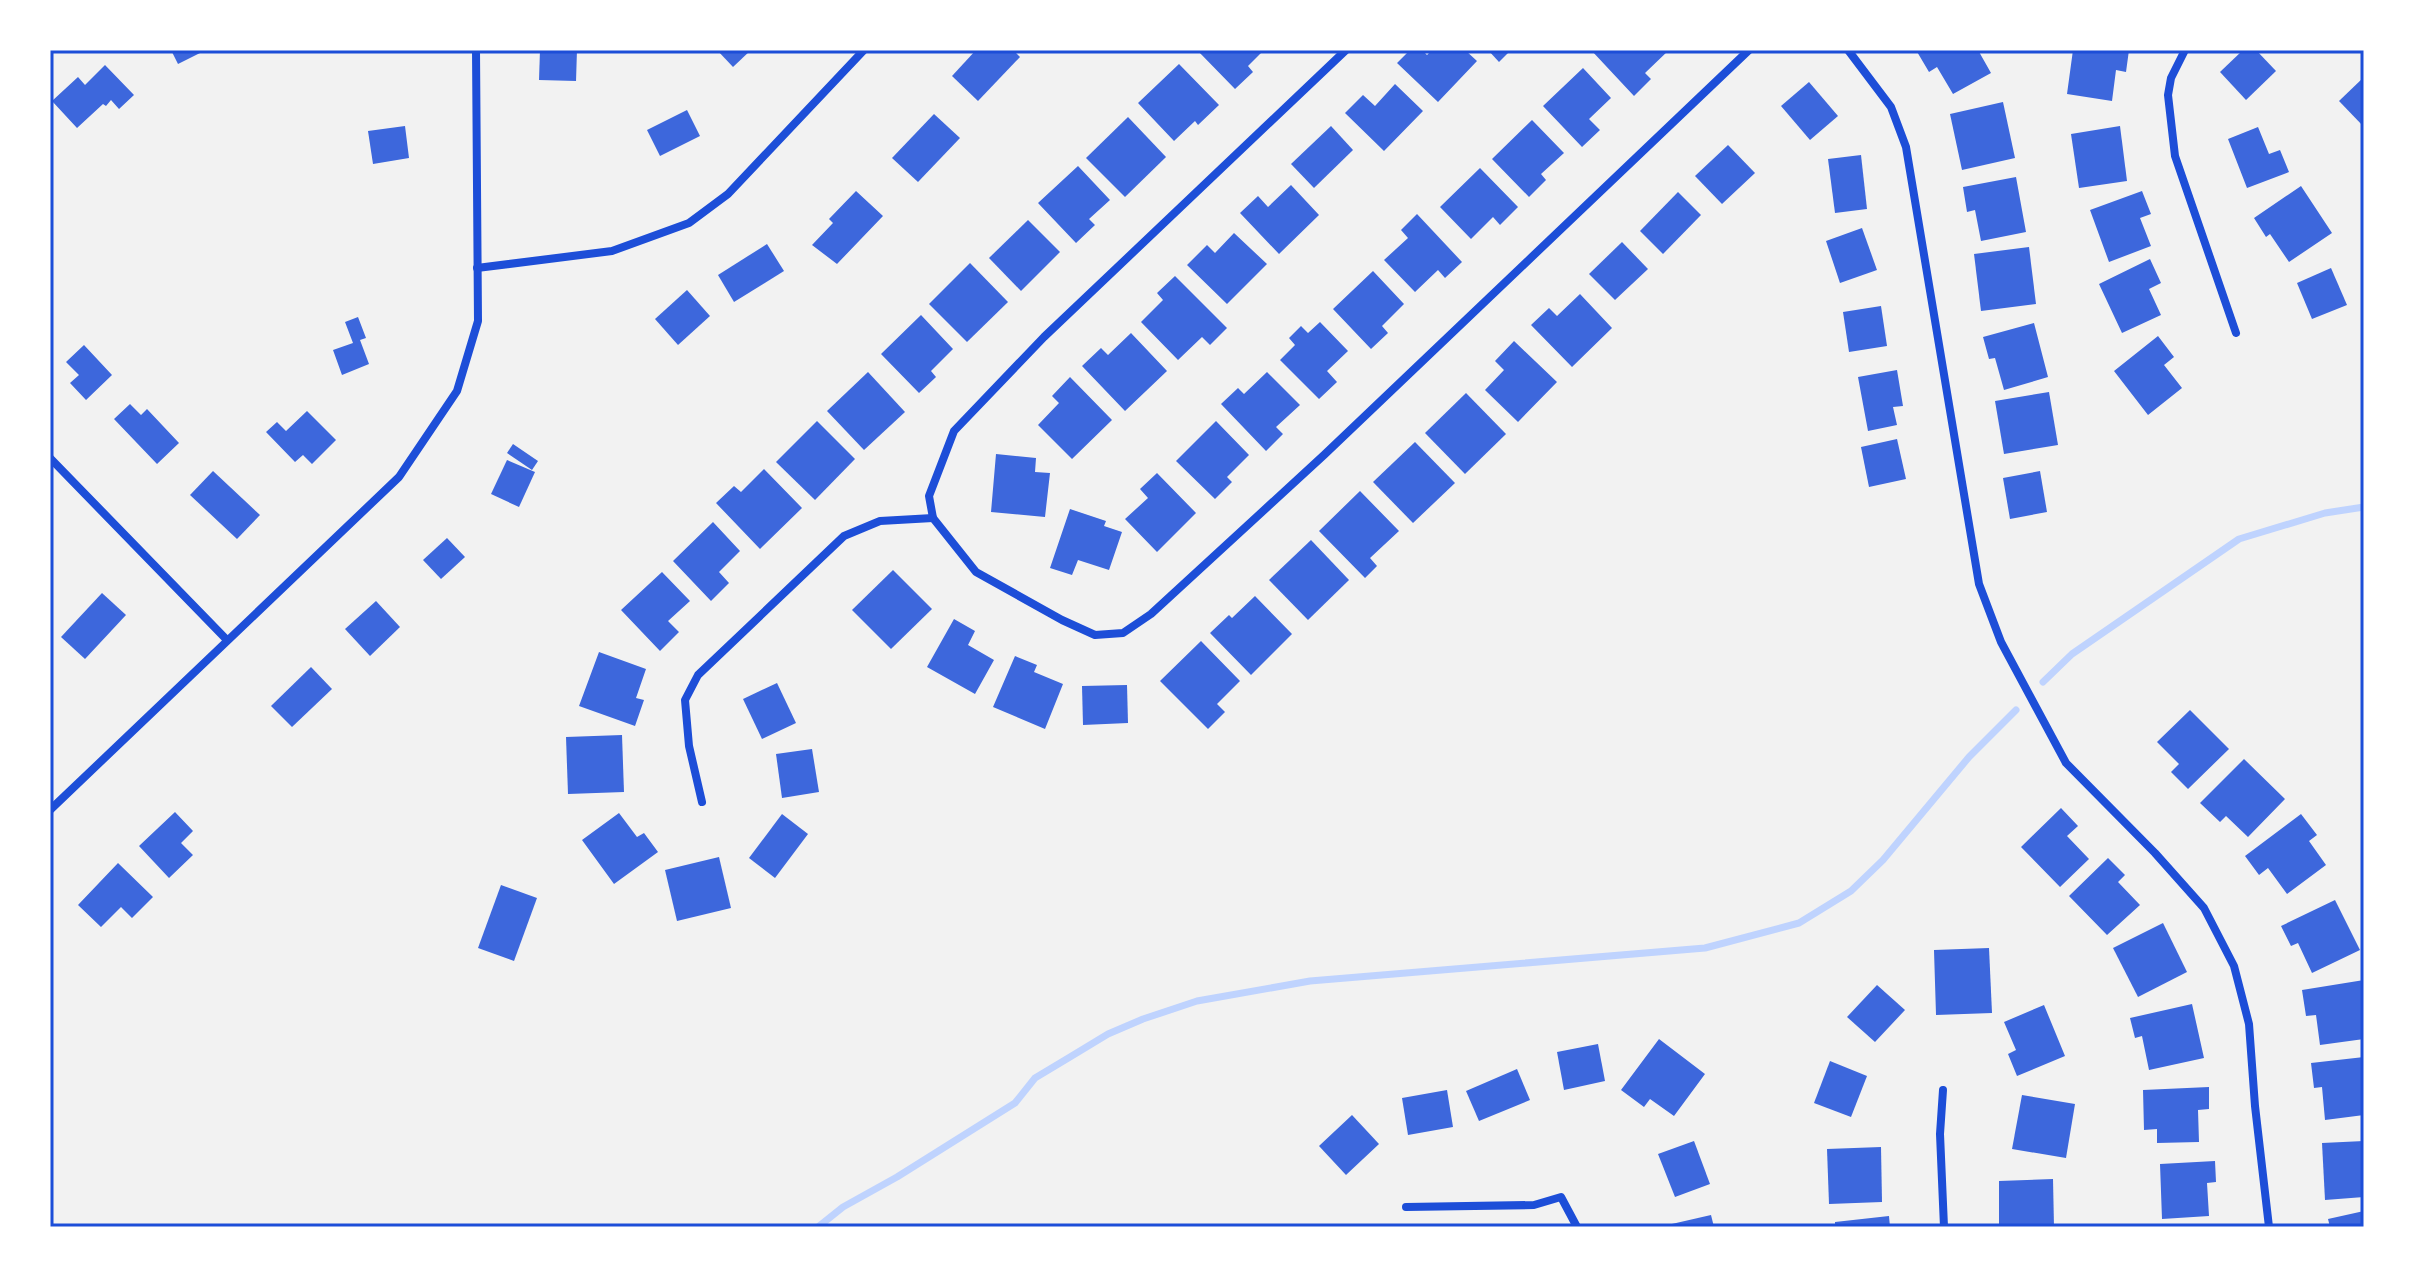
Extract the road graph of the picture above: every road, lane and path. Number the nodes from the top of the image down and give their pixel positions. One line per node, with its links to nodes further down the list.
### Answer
1 (476, 50): 7 (street)
2 (864, 50): 7 (street)
3 (1346, 50): 10 (street)
4 (1749, 50): 10 (street)
5 (1848, 50): 18 (street)
6 (2185, 50): 8 (street)
7 (477, 268): 11 (street)
8 (2236, 333)
9 (50, 458): 11 (street)
10 (933, 518): 12 (street)
11 (226, 639): 13 (street)
12 (702, 802)
13 (50, 810)
14 (1943, 1090): 17 (street)
15 (1406, 1207): 16 (street)
16 (1577, 1227)
17 (1944, 1227)
18 (2269, 1227)

